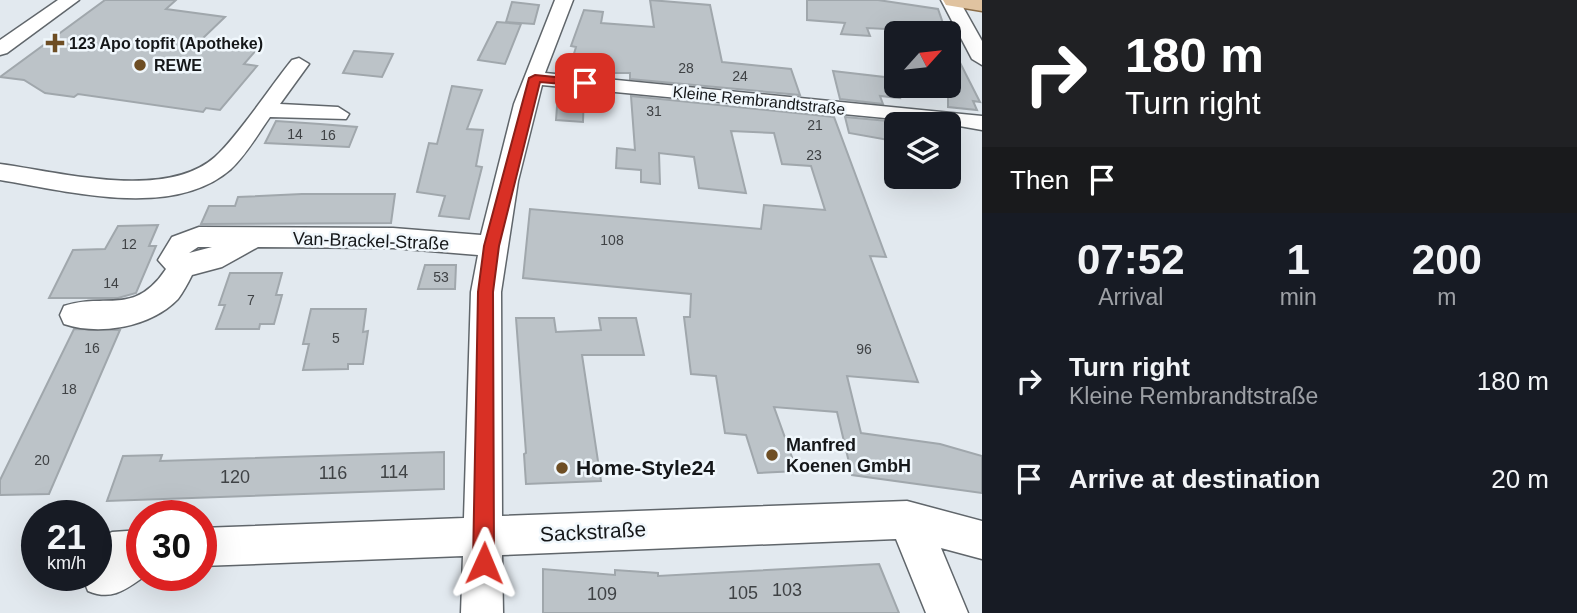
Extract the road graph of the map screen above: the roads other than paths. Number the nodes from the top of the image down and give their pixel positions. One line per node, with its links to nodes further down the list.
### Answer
1 (70, 0): 5 (street)
2 (564, 0): 8 (street)
3 (952, 0): 4 (main road); 6 (street)
4 (982, 4)
5 (0, 49)
6 (982, 59)
7 (299, 64): 9 (street)
8 (535, 78): 11 (street, Kleine Rembrandtstraße); 13 (street)
9 (265, 110): 10 (street); 12 (street)
10 (338, 114)
11 (982, 123)
12 (0, 172)
13 (492, 246): 14 (street, Van-Brackel-Straße); 16 (street)
14 (75, 315)
15 (907, 520): 16 (street, Sackstraße); 17 (street, Sackstraße); 20 (street)
16 (484, 538): 18 (street, Sackstraße); 19 (street)
17 (982, 540)
18 (217, 546)
19 (482, 613)
20 (947, 613)

